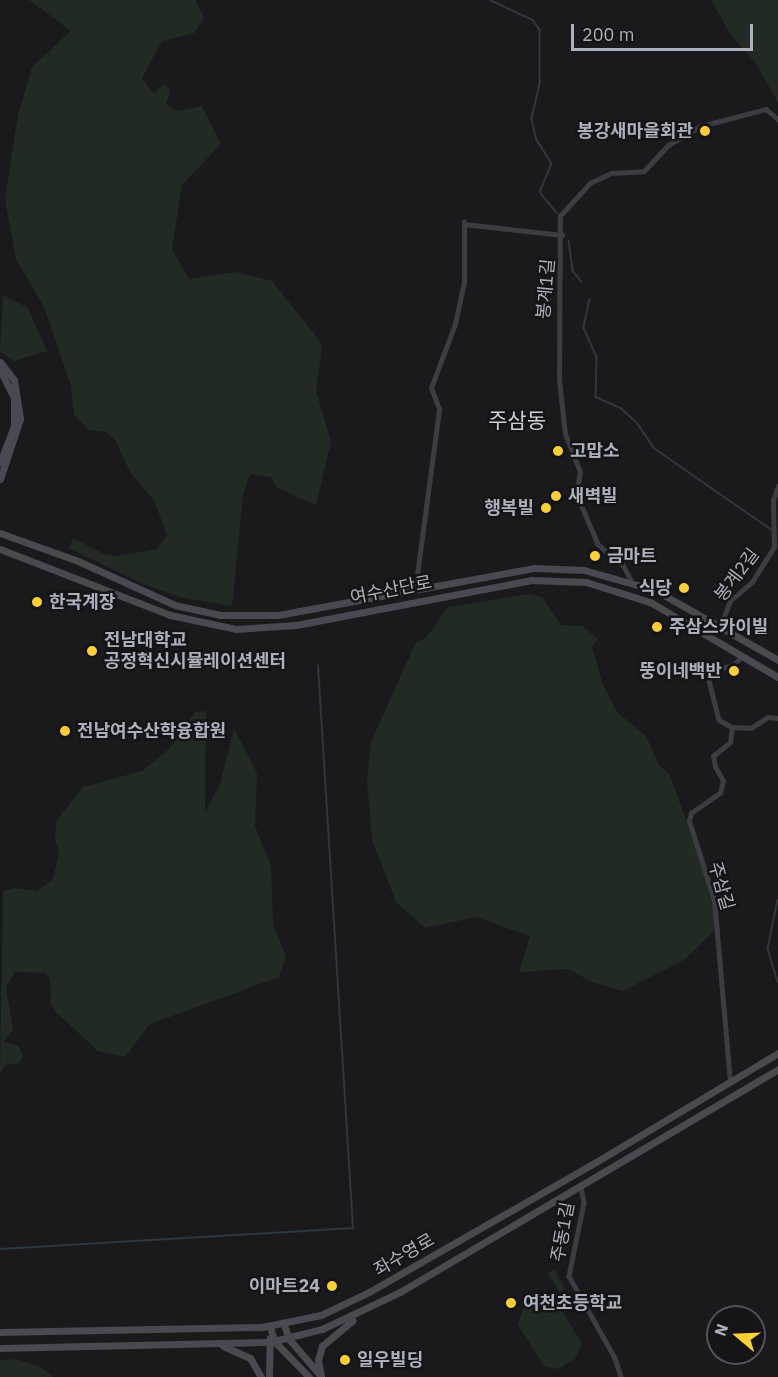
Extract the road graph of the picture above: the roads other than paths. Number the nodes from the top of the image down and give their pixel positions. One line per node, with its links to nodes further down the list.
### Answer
1 (778, 119): 2 (street, 봉계1길)
2 (562, 235): 10 (street, 봉계1길); 11 (street, 여수산단로)
3 (0, 362): 6 (street)
4 (0, 370): 5 (street)
5 (0, 462)
6 (0, 479)
7 (778, 486): 13 (street, 봉계2길)
8 (0, 533): 11 (street, 여수산단로)
9 (0, 549): 12 (street, 여수산단로)
10 (631, 581): 11 (street, 여수산단로); 12 (street); 13 (street, 여수산단로)
11 (415, 590)
12 (627, 593): 14 (street, 여수산단로)
13 (720, 627): 15 (street, 여수산단로)
14 (744, 655): 16 (street, 여수산단로); 18 (street)
15 (778, 660)
16 (778, 677)
17 (778, 718): 18 (street)
18 (732, 727): 21 (street, 주삼길)
19 (778, 1053): 21 (street, 좌수영로)
20 (778, 1069): 22 (street, 좌수영로)
21 (730, 1082): 24 (street, 좌수영로)
22 (581, 1187): 23 (street, 좌수영로); 35 (street, 주동1길)
23 (364, 1312): 27 (street, 좌수영로); 34 (street)
24 (284, 1324): 25 (street, 좌수영로); 27 (street)
25 (270, 1327): 26 (street, 좌수영로); 28 (street)
26 (0, 1332)
27 (289, 1339): 28 (street, 좌수영로); 34 (street)
28 (273, 1342): 29 (street, 좌수영로); 32 (street); 33 (street)
29 (218, 1344): 30 (street, 좌수영로); 31 (street)
30 (0, 1348)
31 (261, 1377)
32 (269, 1377)
33 (309, 1377)
34 (321, 1377)
35 (621, 1377)

